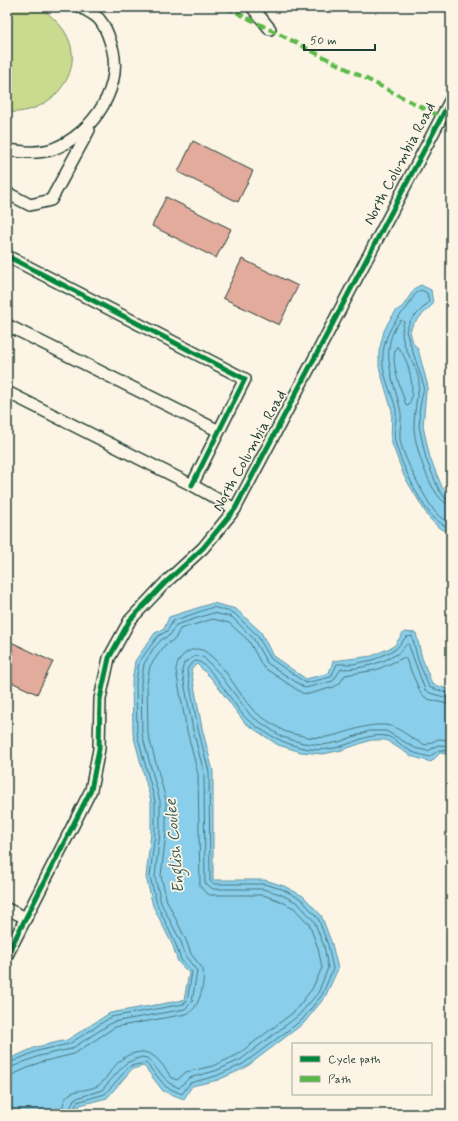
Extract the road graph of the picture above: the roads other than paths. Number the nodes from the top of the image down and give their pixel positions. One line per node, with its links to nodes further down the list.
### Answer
1 (81, 7): 5 (street)
2 (252, 7): 3 (street)
3 (270, 29)
4 (451, 99): 13 (street, North Columbia Road)
5 (96, 117): 6 (street); 7 (street)
6 (7, 150)
7 (7, 193)
8 (7, 256): 11 (street)
9 (7, 325): 11 (street)
10 (7, 392): 12 (street)
11 (219, 431): 12 (street)
12 (192, 485): 13 (street)
13 (235, 509): 15 (street, North Columbia Road)
14 (7, 909): 15 (street)
15 (26, 918): 16 (street, North Columbia Road)
16 (7, 955)

